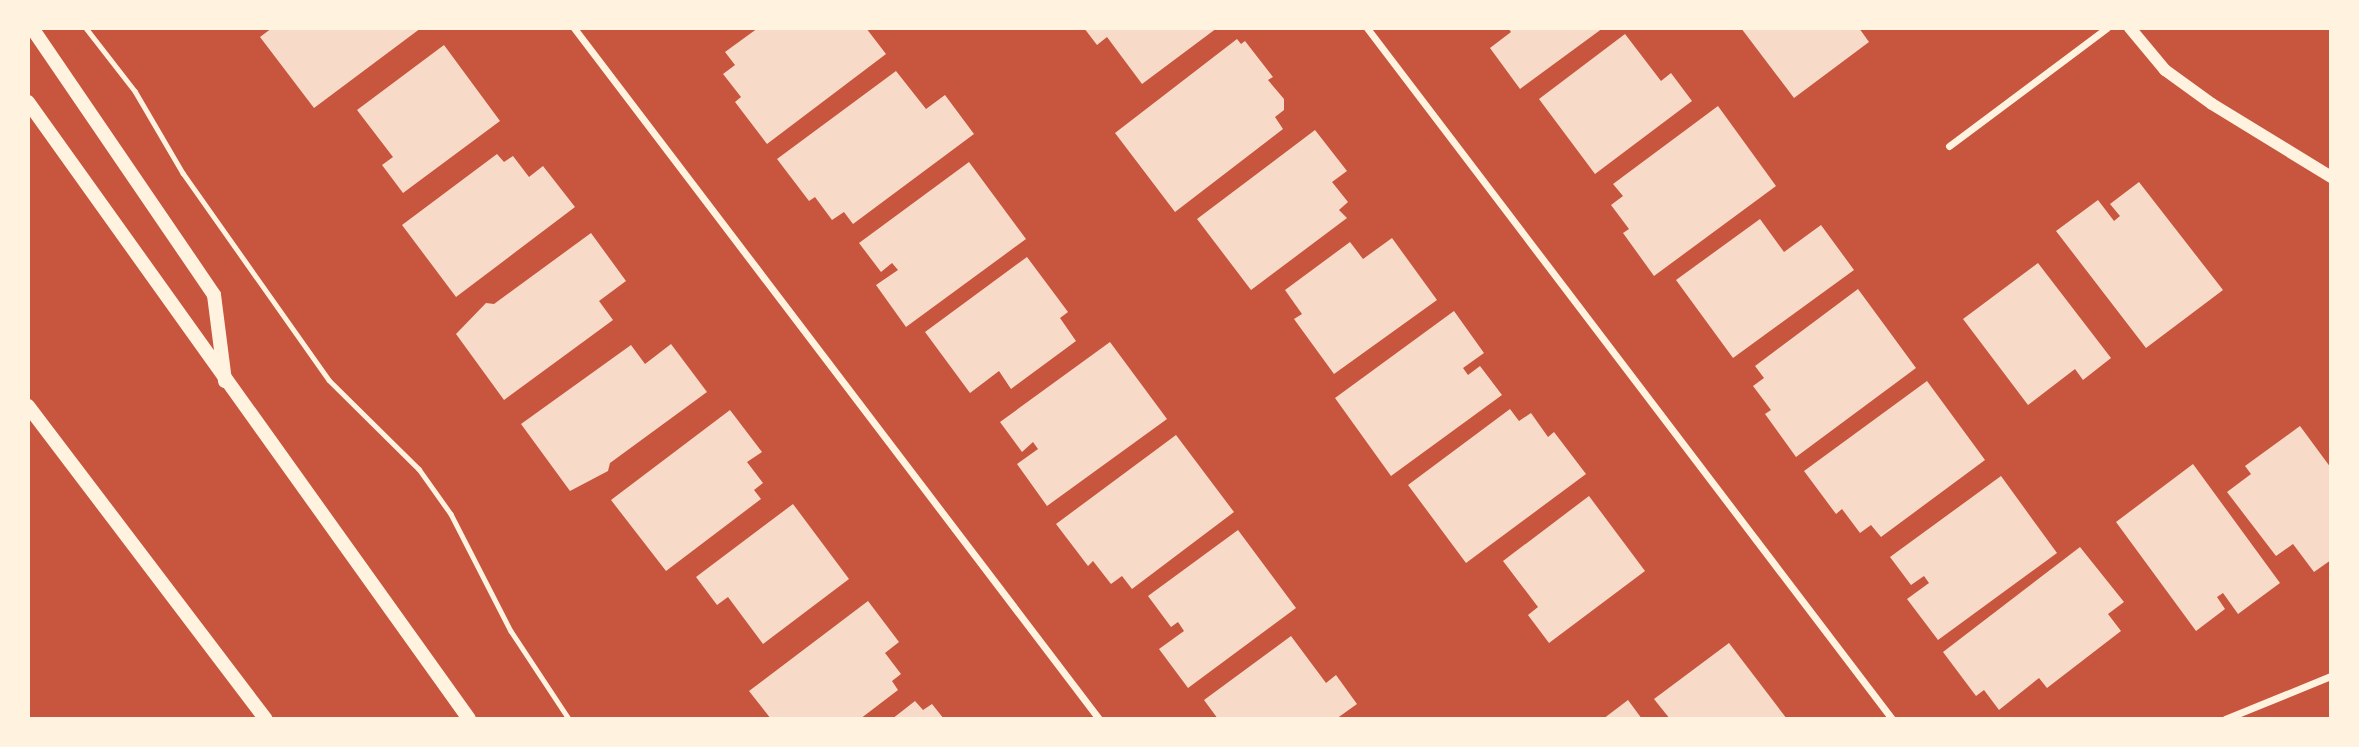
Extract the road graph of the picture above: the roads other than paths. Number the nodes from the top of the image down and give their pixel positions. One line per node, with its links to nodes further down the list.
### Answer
1 (32, 28): 9 (main road)
2 (573, 28): 14 (street)
3 (1367, 28): 15 (street)
4 (2107, 28): 7 (street)
5 (2130, 28): 8 (street)
6 (28, 102): 9 (main road)
7 (1949, 146)
8 (2331, 177)
9 (225, 382): 13 (main road)
10 (28, 406): 12 (main road)
11 (2331, 676): 16 (street)
12 (266, 719)
13 (469, 719)
14 (1099, 719)
15 (1892, 719)
16 (2225, 719)

